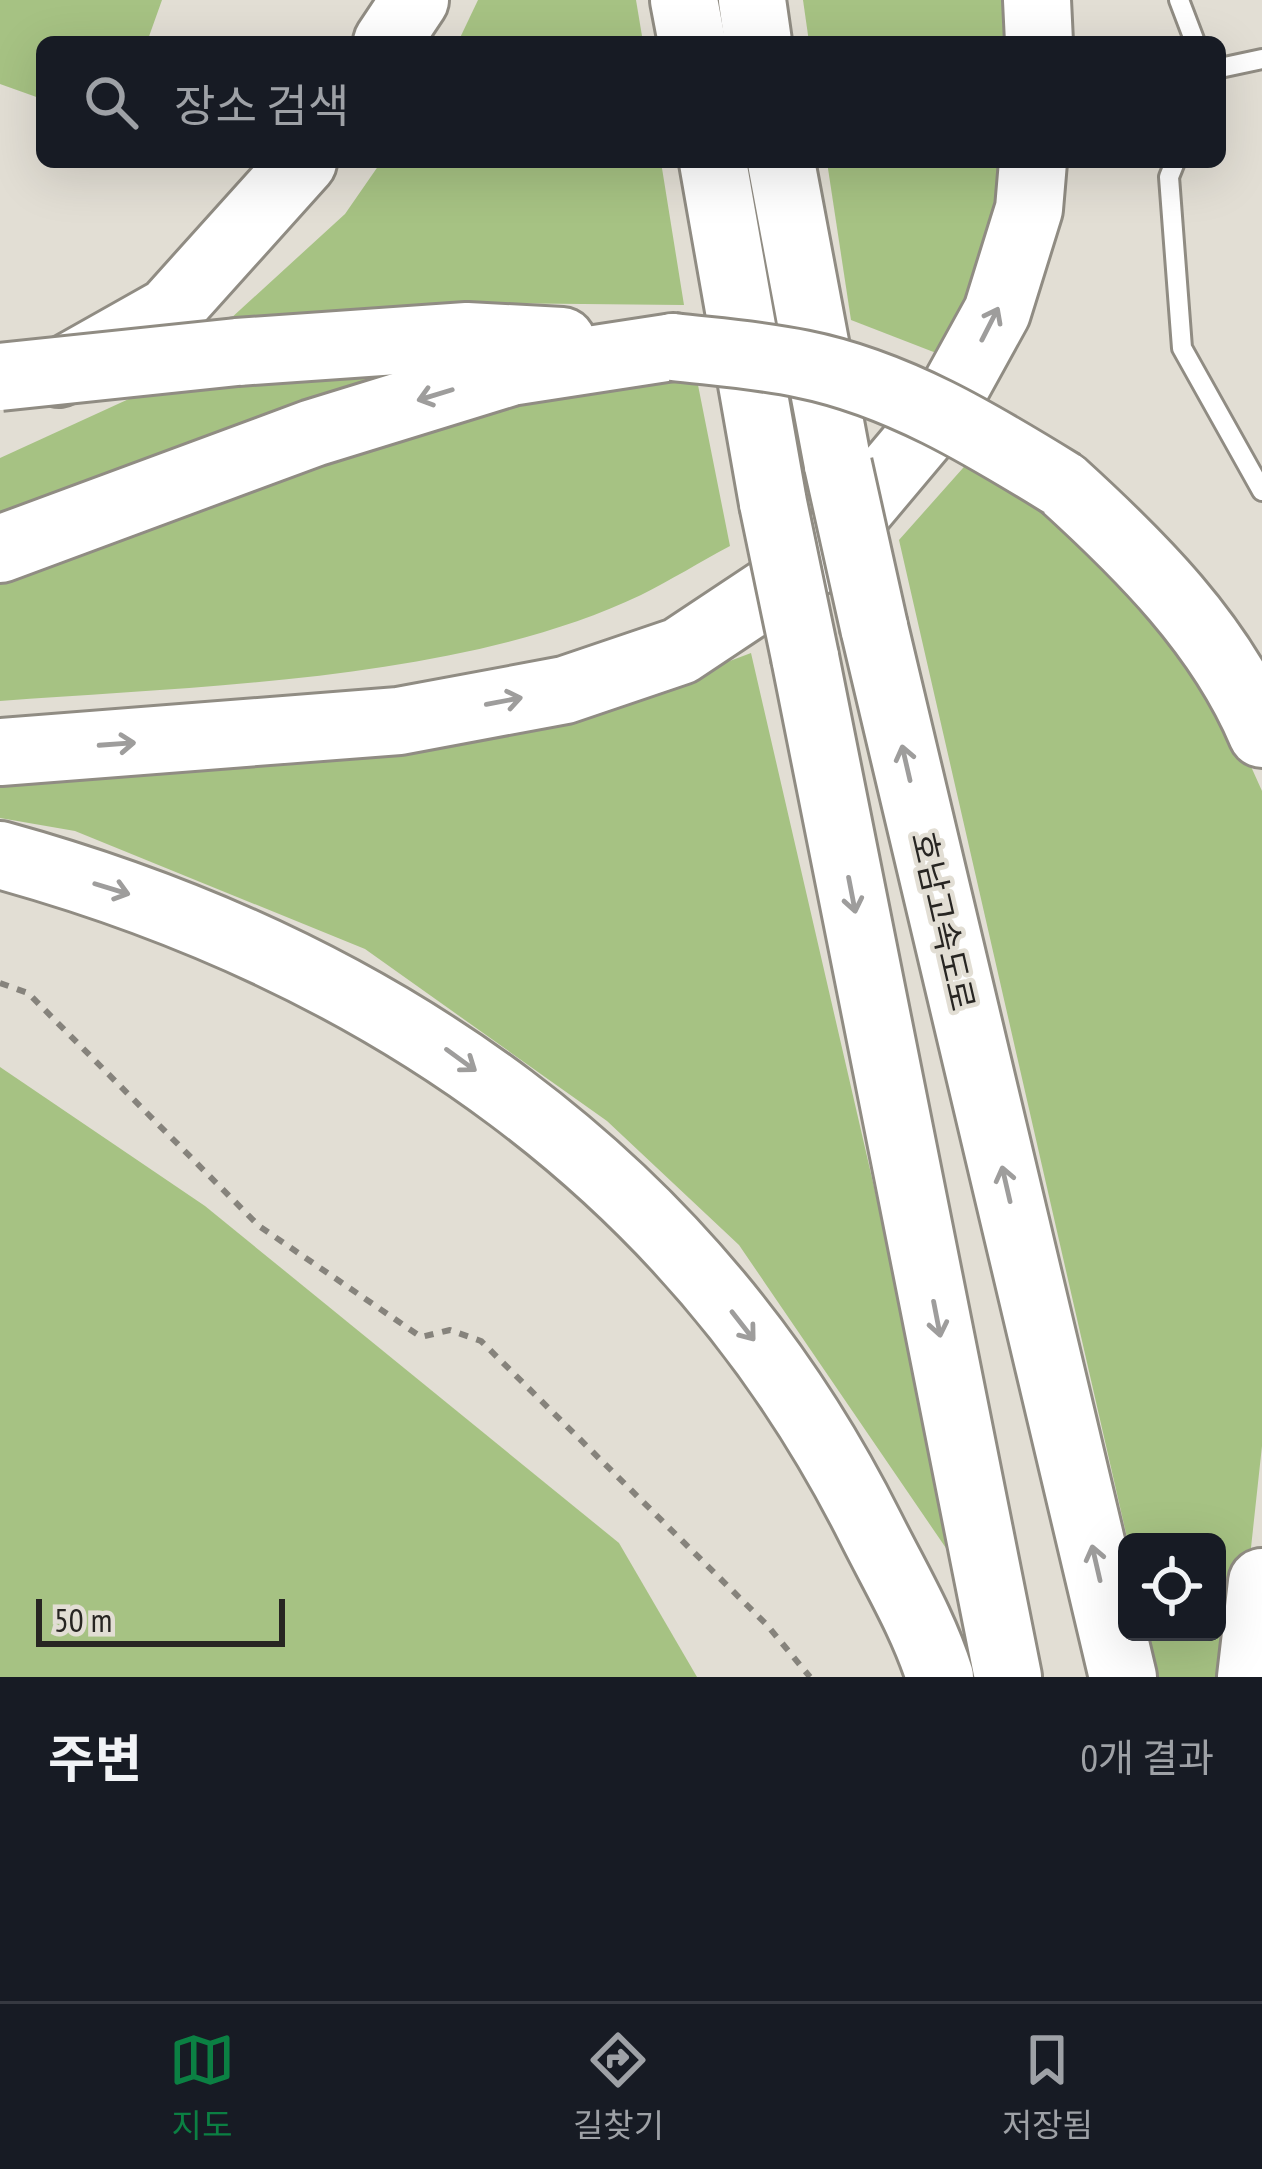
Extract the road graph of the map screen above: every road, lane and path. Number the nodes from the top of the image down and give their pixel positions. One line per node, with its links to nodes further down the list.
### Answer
1 (415, 0): 6 (highway)
2 (684, 0): 7 (highway)
3 (752, 0): 8 (highway)
4 (1037, 0): 9 (highway)
5 (1179, 0): 10 (lane)
6 (391, 36)
7 (691, 36)
8 (757, 36)
9 (1039, 36)
10 (1193, 36)
11 (1262, 59): 12 (lane)
12 (1226, 67)
13 (298, 168): 20 (highway)
14 (714, 168): 30 (highway, one-way to 30, bridge)
15 (782, 168): 31 (highway, 호남고속도로, one-way to 15, bridge)
16 (1032, 168): 24 (highway, one-way to 16)
17 (1173, 168): 21 (lane)
18 (673, 347): 19 (highway, bridge); 22 (highway, one-way to 22); 23 (highway, bridge)
19 (0, 377)
20 (0, 406)
21 (1262, 491)
22 (0, 549)
23 (1262, 734)
24 (0, 752)
25 (0, 855): 29 (highway, one-way to 29)
26 (0, 983): 28 (path)
27 (1262, 1582): 32 (highway)
28 (810, 1677)
29 (940, 1677)
30 (1008, 1677)
31 (1123, 1677)
32 (1251, 1677)

